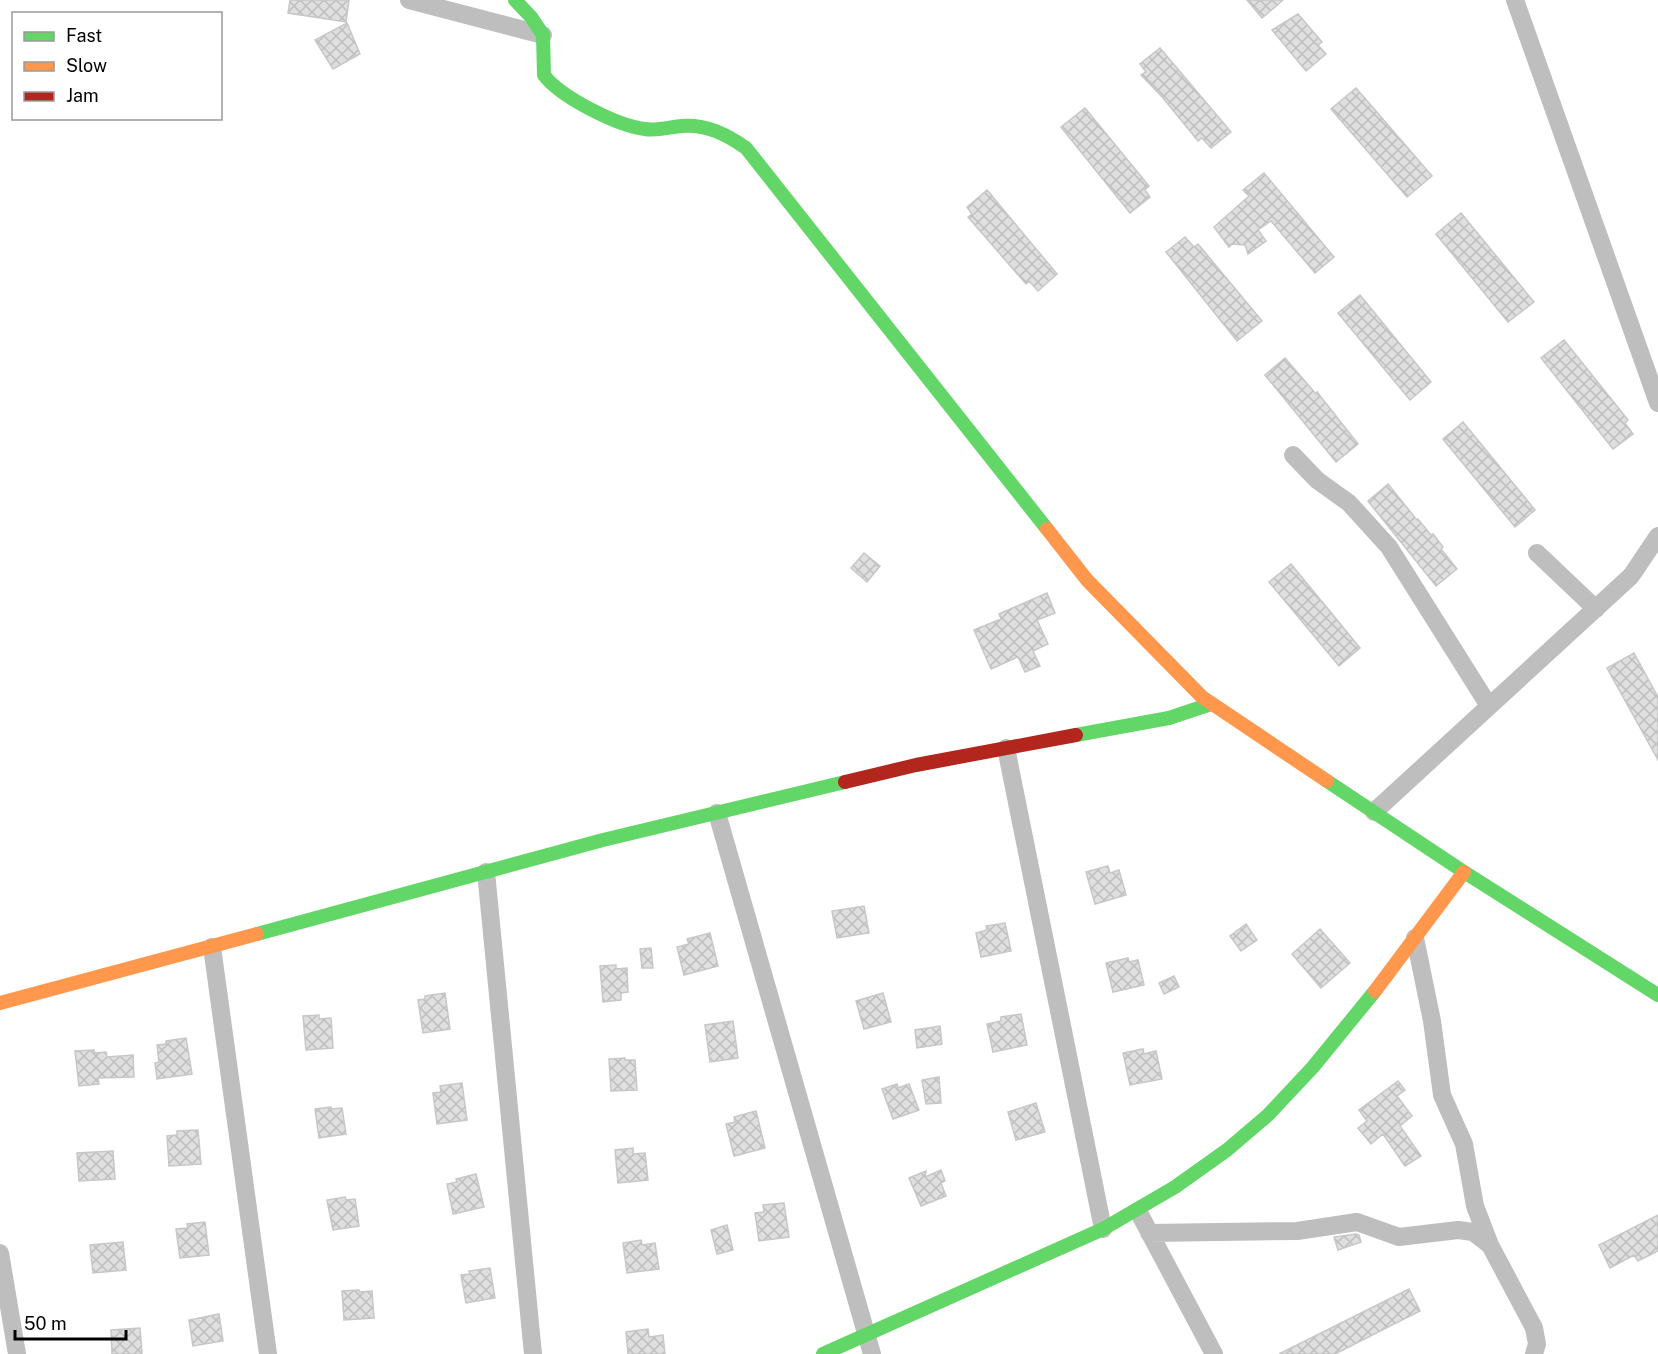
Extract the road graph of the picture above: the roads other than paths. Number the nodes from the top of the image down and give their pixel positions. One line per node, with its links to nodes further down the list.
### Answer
1 (410, 0): 5 (street)
2 (515, 0): 4 (street)
3 (1515, 0): 6 (street)
4 (532, 8): 5 (street)
5 (543, 35): 11 (street)
6 (1658, 403)
7 (1293, 455): 12 (street)
8 (1658, 536): 10 (street)
9 (1537, 554): 10 (street)
10 (1596, 609): 12 (street)
11 (1211, 704): 13 (street); 14 (street)
12 (1489, 706): 14 (street)
13 (1006, 748): 15 (street); 23 (street)
14 (1374, 812): 17 (street)
15 (717, 813): 16 (street); 27 (street)
16 (486, 872): 19 (street); 30 (street)
17 (1464, 872): 18 (street); 20 (street)
18 (1415, 938): 22 (street); 25 (street)
19 (212, 947): 21 (street); 29 (street)
20 (1658, 995)
21 (0, 1003)
22 (1138, 1211): 23 (street); 24 (street)
23 (1103, 1229): 27 (street)
24 (1149, 1233): 25 (street); 33 (street)
25 (1490, 1245): 34 (street)
26 (0, 1253): 28 (street)
27 (867, 1335): 31 (street); 32 (street)
28 (16, 1354)
29 (268, 1354)
30 (533, 1354)
31 (823, 1354)
32 (872, 1354)
33 (1214, 1354)
34 (1534, 1354)

